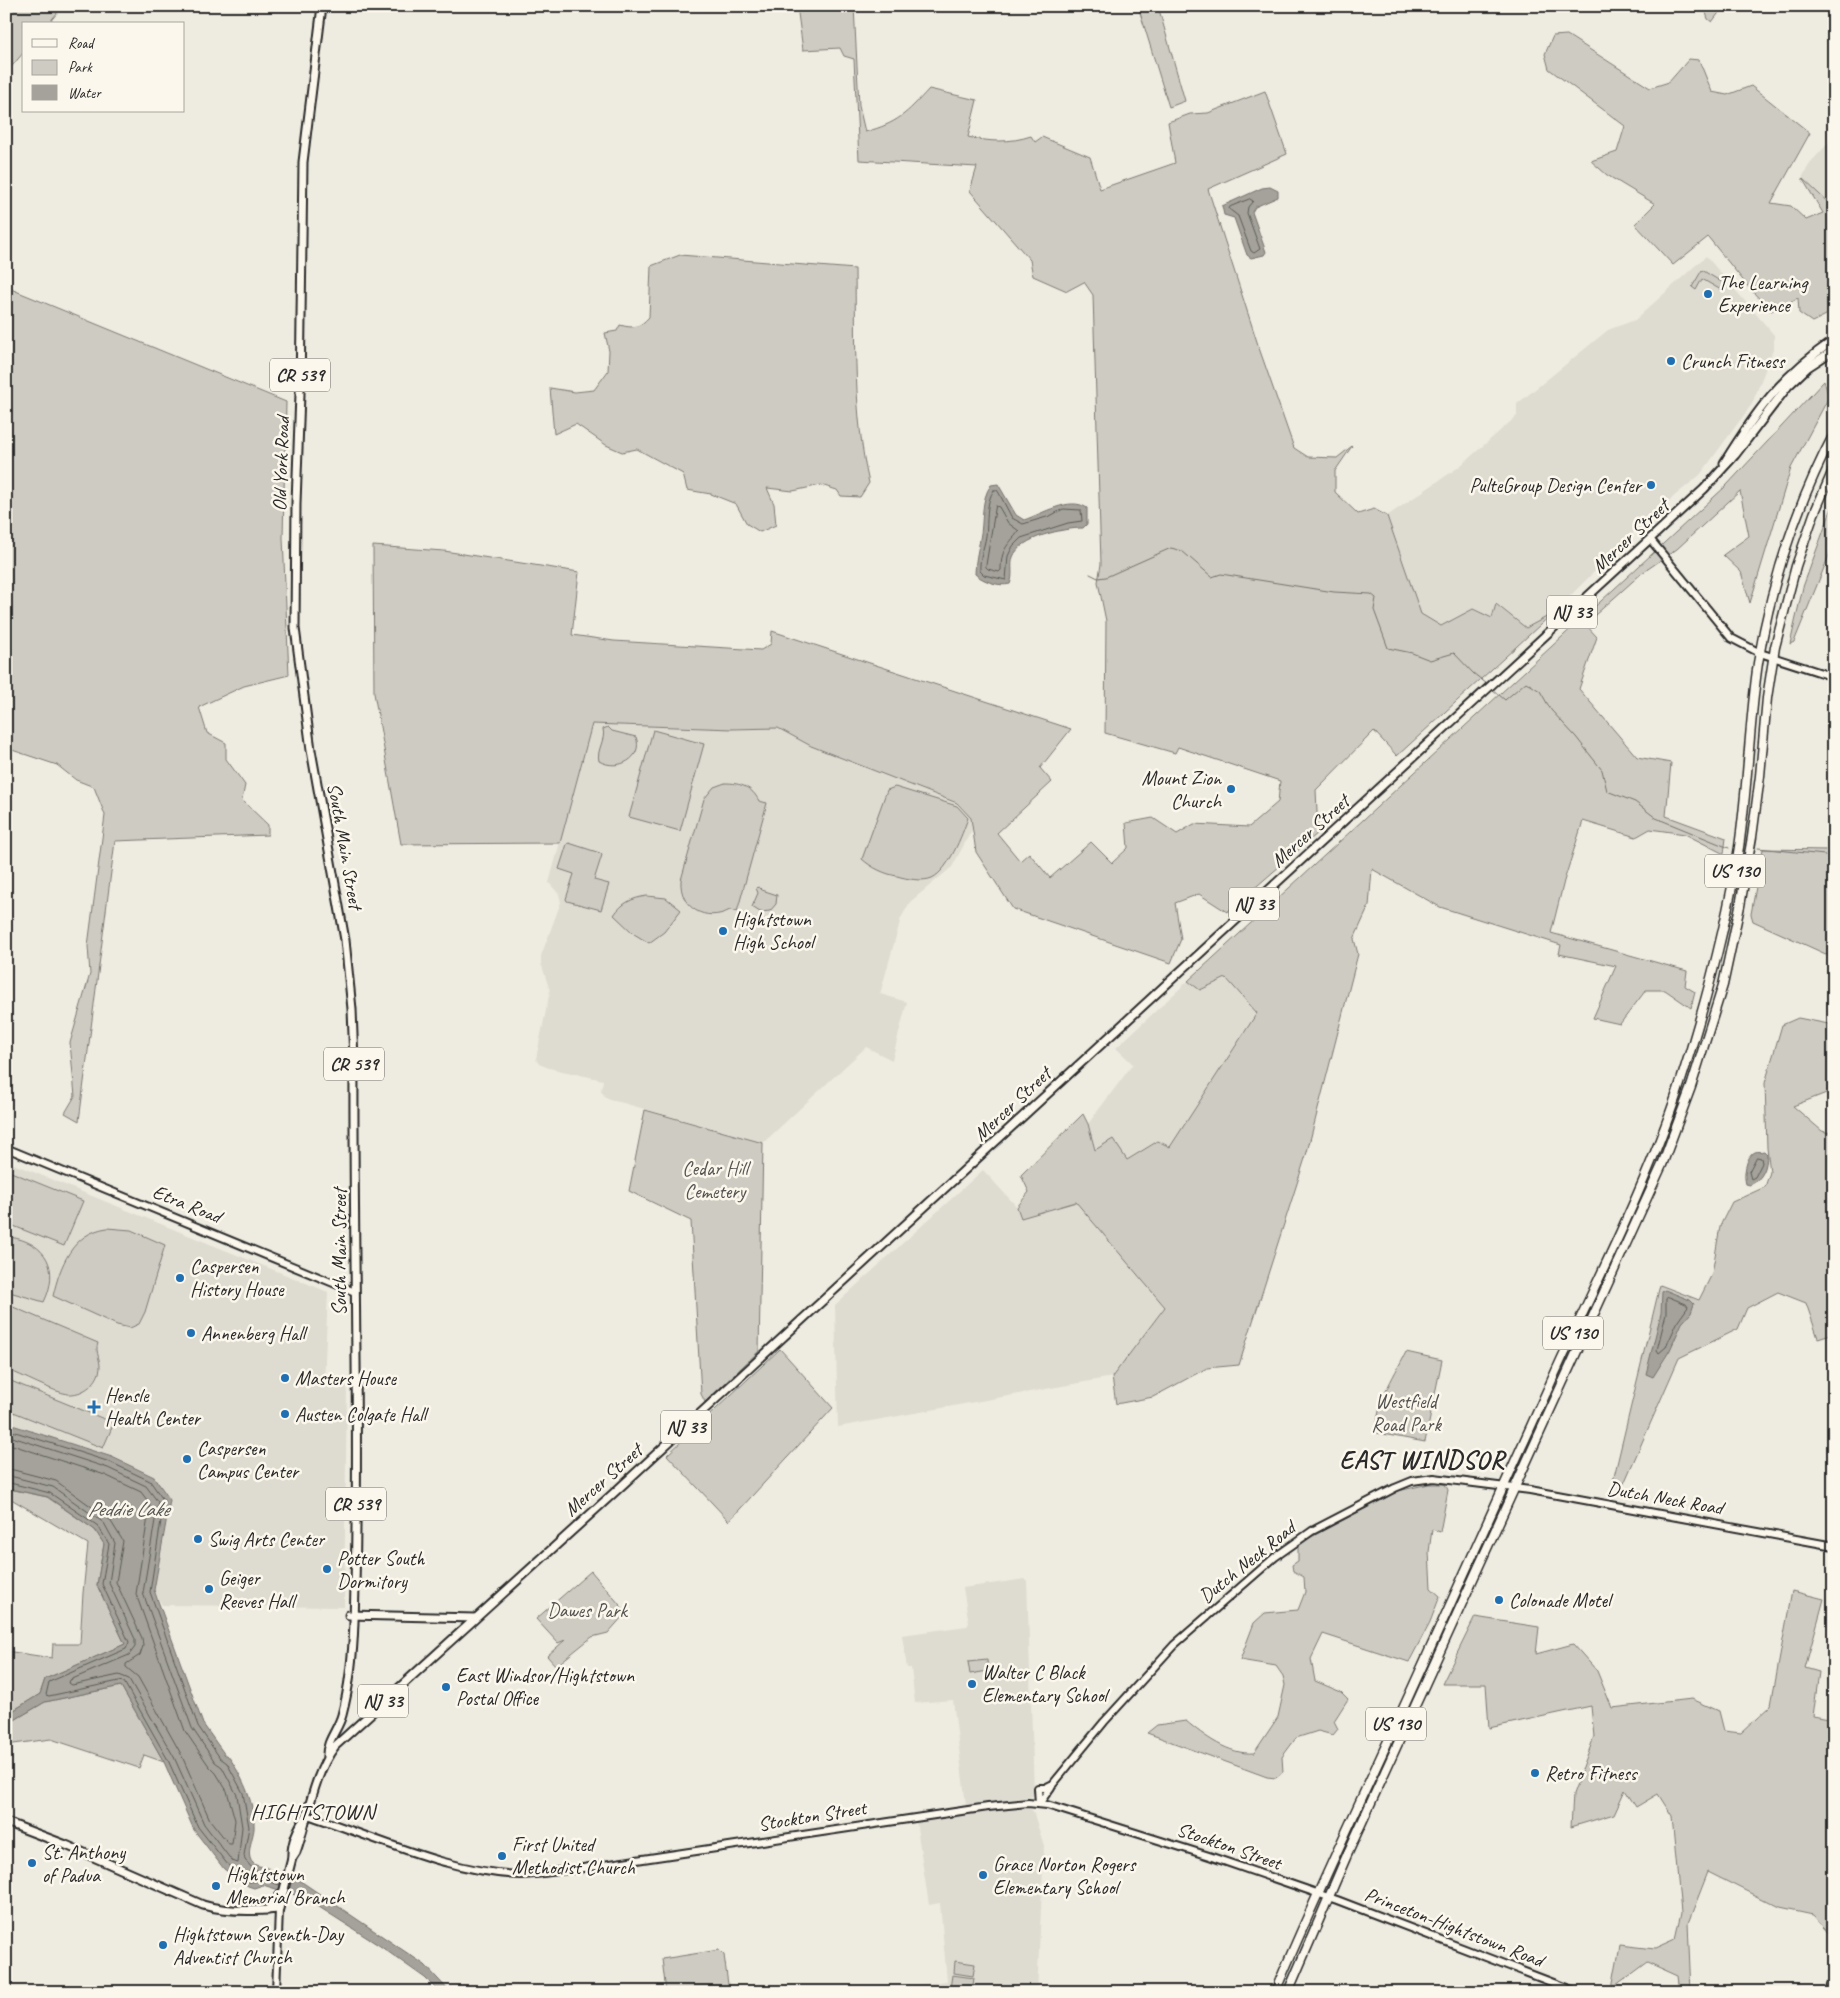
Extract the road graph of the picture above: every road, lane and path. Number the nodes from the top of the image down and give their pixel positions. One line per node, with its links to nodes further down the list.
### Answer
1 (322, 6): 11 (main road, Old York Road / CR 539)
2 (1834, 340): 6 (main road, Mercer Street / NJ 33)
3 (1834, 350): 6 (main road, Mercer Street / NJ 33)
4 (1834, 434): 8 (highway, US 130)
5 (1834, 468): 9 (highway, US 130)
6 (1718, 472): 7 (main road, Mercer Street / NJ 33)
7 (1650, 539): 8 (main road); 18 (main road, Mercer Street / NJ 33)
8 (1760, 653): 9 (main road); 14 (highway, US 130)
9 (1774, 658): 10 (main road); 15 (highway, US 130)
10 (1834, 677)
11 (310, 743): 13 (main road, South Main Street / CR 539)
12 (6, 1148): 13 (main road, Etra Road)
13 (355, 1292): 17 (main road, South Main Street / CR 539)
14 (1503, 1487): 15 (main road, Dutch Neck Road); 19 (highway, US 130); 24 (main road, Dutch Neck Road)
15 (1515, 1488): 16 (main road, Dutch Neck Road); 20 (highway, US 130)
16 (1834, 1546)
17 (351, 1615): 18 (main road); 22 (main road, South Main Street / CR 539)
18 (475, 1618): 22 (main road, Mercer Street / NJ 33)
19 (1411, 1692): 20 (highway); 21 (highway, US 130)
20 (1416, 1706): 23 (highway, US 130)
21 (1384, 1748): 23 (highway); 29 (highway, US 130)
22 (327, 1760): 26 (main road, NJ 33)
23 (1390, 1764): 30 (highway, US 130)
24 (1053, 1784): 25 (main road, Dutch Neck Road); 25 (main road)
25 (1038, 1804): 26 (main road, Stockton Street); 29 (main road, Stockton Street)
26 (307, 1815): 28 (main road, NJ 33)
27 (7, 1823): 32 (main road)
28 (282, 1893): 31 (main road, NJ 33); 32 (main road)
29 (1318, 1894): 30 (main road, Princeton-Hightstown Road); 35 (highway, US 130)
30 (1329, 1897): 36 (highway, US 130); 37 (main road, Princeton-Hightstown Road)
31 (279, 1909): 32 (main road); 34 (main road)
32 (268, 1910)
33 (1834, 1971): 38 (main road)
34 (276, 1992)
35 (1275, 1992)
36 (1288, 1992)
37 (1577, 1992)
38 (1827, 1992)

